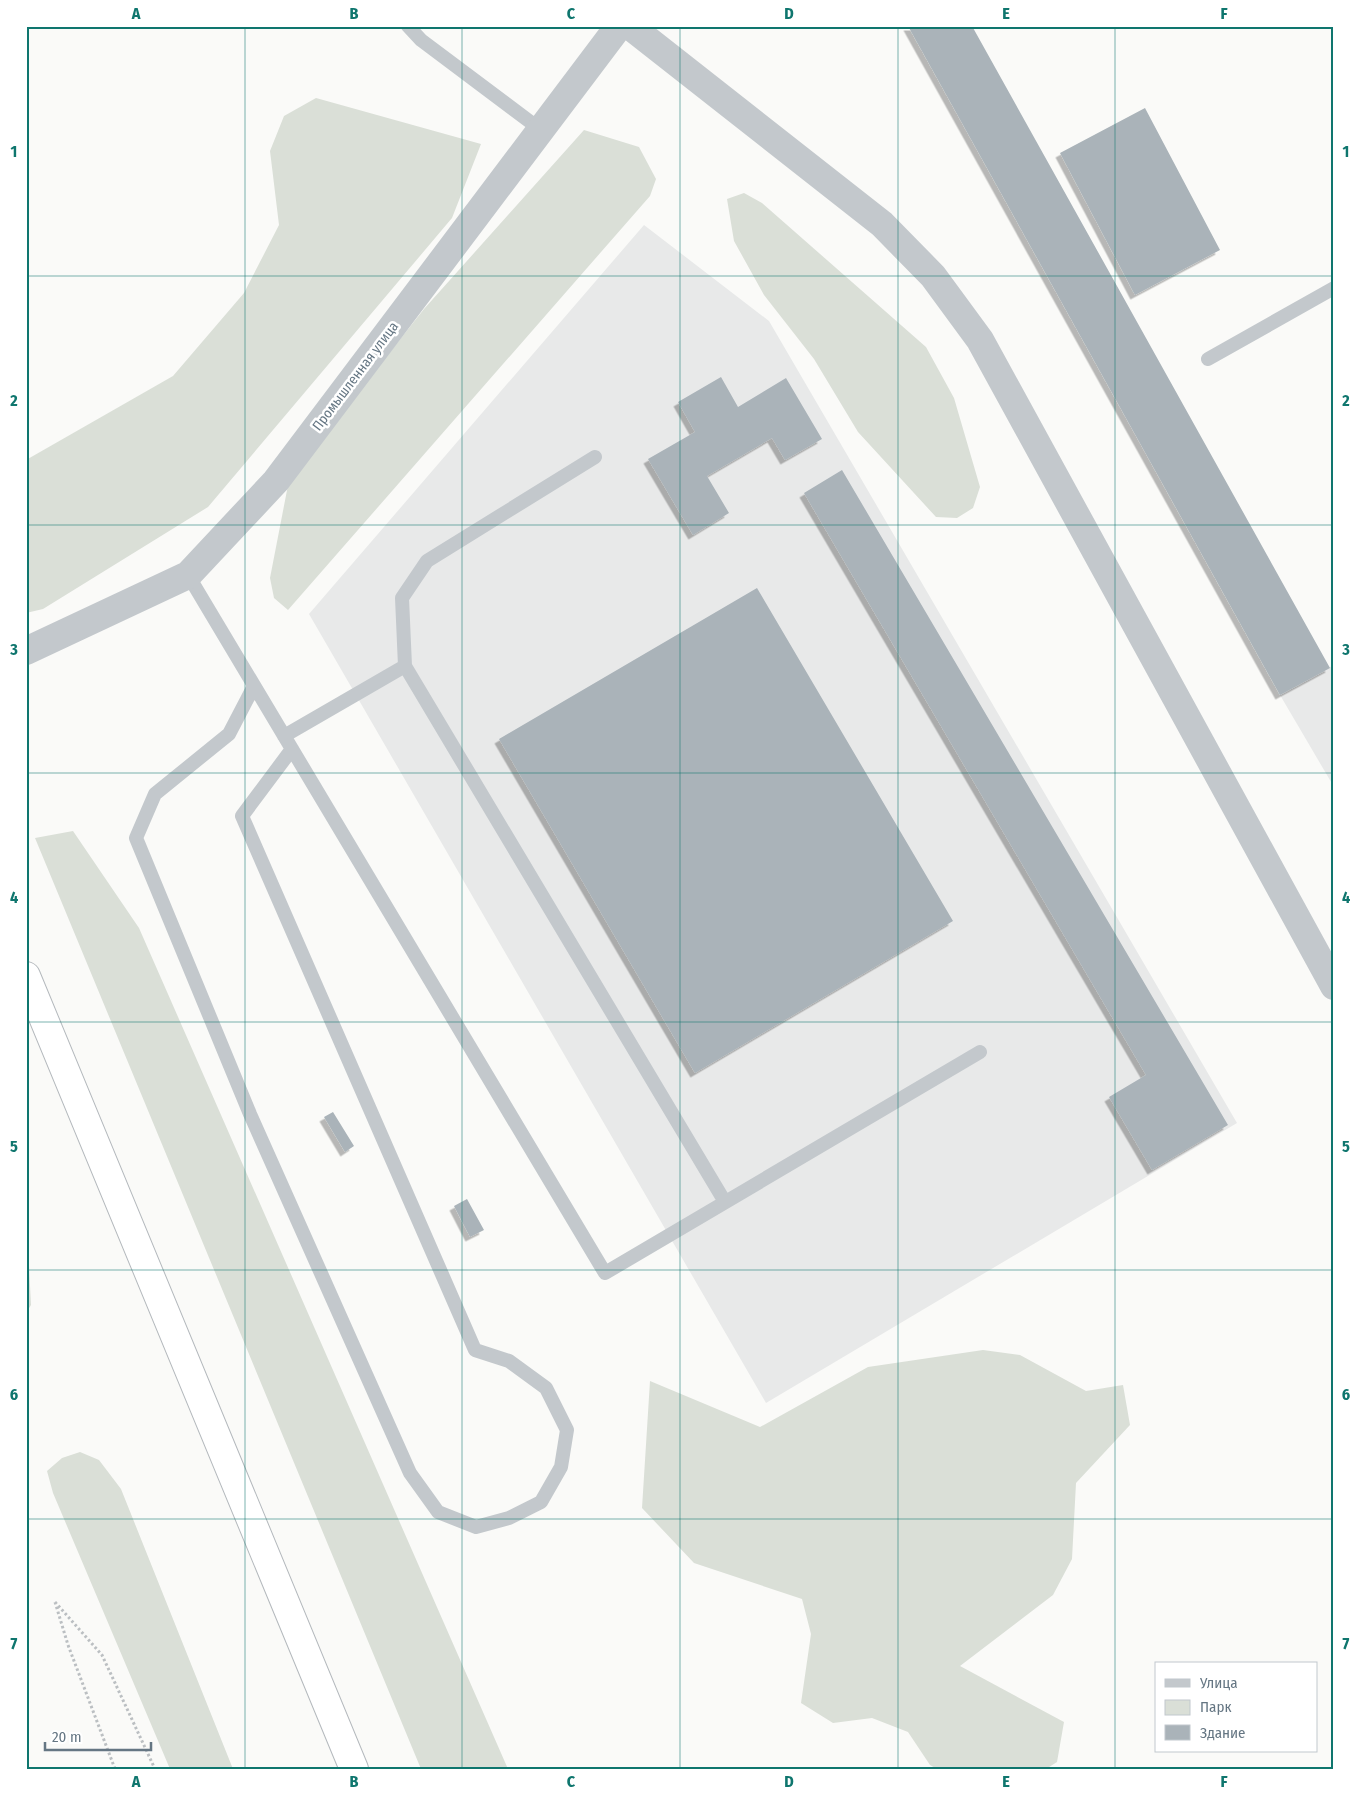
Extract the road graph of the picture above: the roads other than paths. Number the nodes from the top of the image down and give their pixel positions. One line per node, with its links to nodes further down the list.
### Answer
1 (408, 26): 4 (lane)
2 (619, 26): 4 (street, Промышленная улица)
3 (630, 26): 15 (street)
4 (540, 130): 8 (street, Промышленная улица)
5 (1334, 288): 6 (lane)
6 (1208, 359)
7 (596, 458): 10 (lane)
8 (188, 575): 9 (street, Промышленная улица); 11 (lane)
9 (26, 652)
10 (405, 666): 12 (lane); 17 (lane)
11 (254, 686): 12 (lane); 13 (lane)
12 (284, 736): 13 (lane)
13 (292, 749): 17 (lane)
14 (26, 976): 18 (highway)
15 (1334, 986)
16 (980, 1052): 17 (lane)
17 (725, 1202)
18 (354, 1769)

